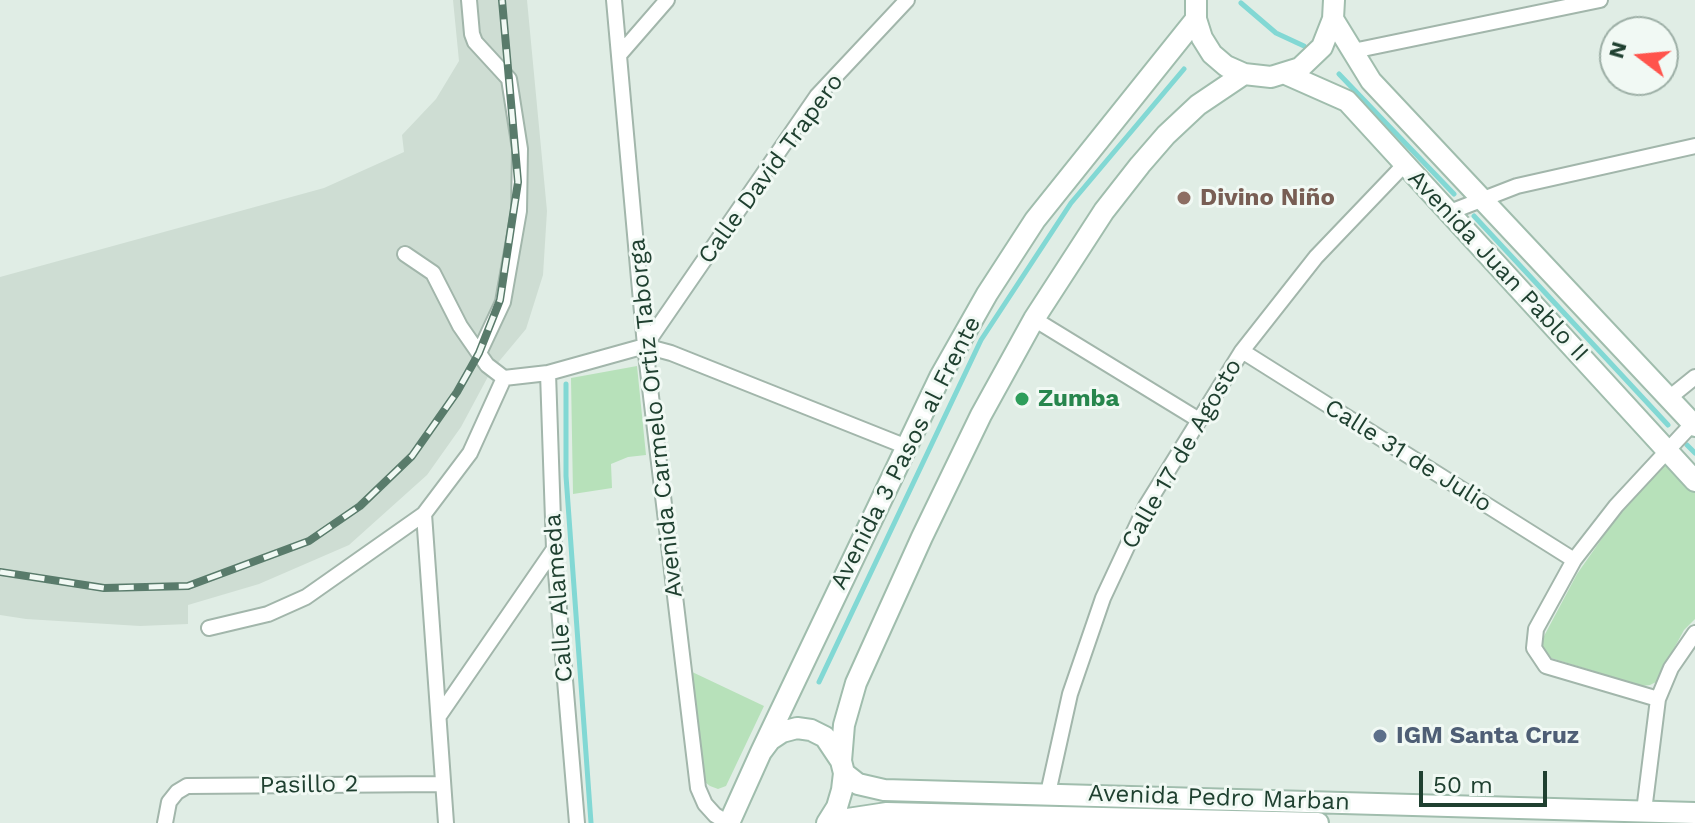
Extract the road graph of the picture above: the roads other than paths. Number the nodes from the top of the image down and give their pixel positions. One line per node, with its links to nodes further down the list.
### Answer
1 (469, 0): 20 (street)
2 (614, 0): 9 (street, Avenida Carmelo Ortiz Taborga)
3 (667, 0): 9 (street)
4 (907, 0): 18 (street, Calle David Trapero)
5 (1600, 0): 8 (street)
6 (1334, 9): 8 (street, Avenida Juan Pablo II); 11 (street)
7 (1196, 10): 10 (street); 27 (street, Avenida 3 Pasos al Frente)
8 (1353, 51): 14 (street, Avenida Juan Pablo II)
9 (620, 54): 18 (street, Avenida Carmelo Ortiz Taborga)
10 (1244, 74): 11 (street); 17 (street, Avenida 3 Pasos al Frente)
11 (1286, 74): 13 (street, Avenida Juan Pablo II)
12 (1695, 146): 14 (street)
13 (1404, 165): 15 (street, Avenida Juan Pablo II); 19 (street, Calle 17 de Agosto)
14 (1485, 201): 15 (street); 24 (street, Avenida Juan Pablo II)
15 (1450, 212): 28 (street, Avenida Juan Pablo II)
16 (405, 254): 20 (street)
17 (1034, 319): 25 (street); 38 (street, Avenida 3 Pasos al Frente)
18 (645, 346): 21 (street); 27 (street); 48 (street, Avenida Carmelo Ortiz Taborga)
19 (1242, 351): 25 (street, Calle 17 de Agosto); 32 (street, Calle 31 de Julio)
20 (479, 353): 23 (street)
21 (548, 373): 23 (street); 31 (street, Calle Alameda)
22 (1695, 377): 24 (street)
23 (504, 378): 30 (street)
24 (1669, 398): 26 (street, Avenida Juan Pablo II)
25 (1199, 420): 40 (street, Calle 17 de Agosto)
26 (1694, 425): 28 (street)
27 (907, 447): 37 (street, Avenida 3 Pasos al Frente)
28 (1666, 449): 29 (street, Avenida Juan Pablo II); 32 (street)
29 (1695, 481)
30 (424, 514): 33 (street); 36 (street)
31 (554, 549): 36 (street); 47 (street, Calle Alameda)
32 (1574, 560): 35 (street)
33 (209, 628)
34 (1695, 633): 35 (street)
35 (1658, 699): 42 (street)
36 (439, 716): 39 (street)
37 (761, 752): 38 (street); 41 (street, Avenida 3 Pasos al Frente)
38 (842, 767): 40 (street, Avenida Pedro Marban); 44 (street, Avenida 3 Pasos al Frente)
39 (443, 784): 45 (street, Pasillo 2); 46 (street)
40 (1048, 793): 42 (street, Avenida Pedro Marban)
41 (741, 794): 48 (street); 49 (street)
42 (1644, 811): 43 (street, Avenida Pedro Marban)
43 (1695, 813)
44 (828, 822): 50 (street, Avenida Pedro Marban)
45 (165, 823)
46 (446, 823)
47 (577, 823)
48 (728, 823)
49 (744, 823)
50 (1318, 823)

